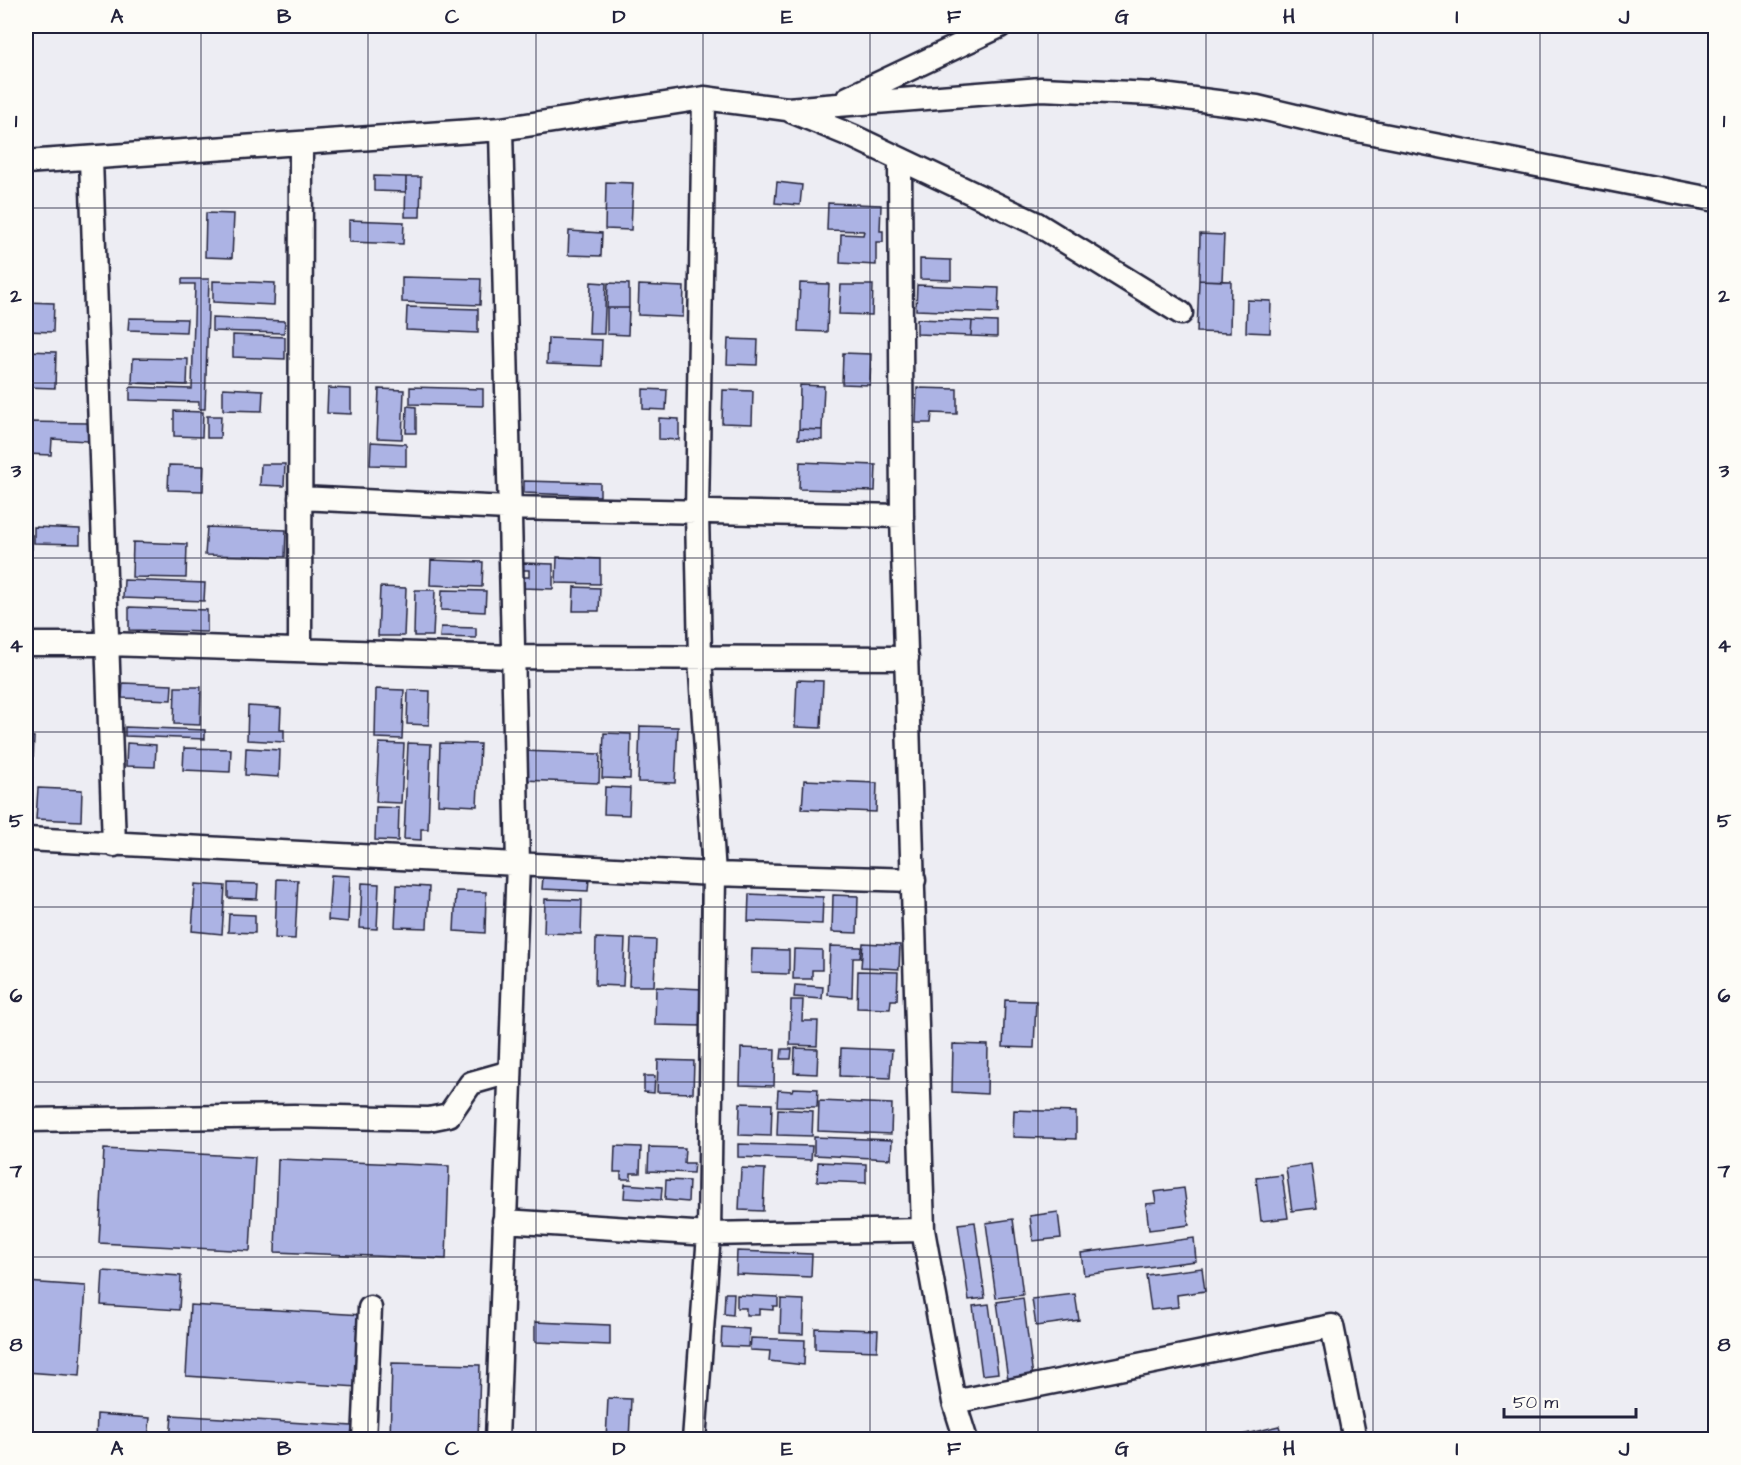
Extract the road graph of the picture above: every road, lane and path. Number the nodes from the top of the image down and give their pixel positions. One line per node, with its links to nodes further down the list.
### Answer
1 (1000, 26): 3 (street)
2 (704, 98): 4 (street); 5 (street); 14 (street)
3 (833, 105): 4 (street); 10 (street)
4 (787, 109): 8 (street)
5 (501, 129): 6 (street); 13 (street)
6 (301, 144): 7 (street); 12 (street)
7 (91, 159): 9 (street); 16 (street)
8 (900, 161): 11 (street); 15 (street)
9 (26, 162)
10 (1716, 200)
11 (1181, 313)
12 (300, 498): 13 (street); 18 (street)
13 (508, 508): 14 (street); 19 (street)
14 (697, 512): 15 (street); 20 (street)
15 (902, 516): 21 (street)
16 (107, 644): 17 (street); 18 (street); 23 (street)
17 (26, 645)
18 (300, 650): 19 (street)
19 (514, 657): 20 (street); 24 (street)
20 (700, 658): 21 (street); 25 (street)
21 (907, 658): 26 (street)
22 (26, 839): 23 (street)
23 (114, 845): 24 (street)
24 (518, 863): 25 (street); 27 (street)
25 (714, 874): 26 (street); 31 (street)
26 (914, 880): 30 (street)
27 (510, 1072): 28 (street); 29 (street)
28 (26, 1120)
29 (504, 1221): 31 (street); 35 (street)
30 (923, 1230): 31 (street); 33 (street)
31 (709, 1234): 36 (street)
32 (370, 1308): 34 (street)
33 (954, 1401): 37 (street); 38 (street)
34 (364, 1440)
35 (497, 1440)
36 (694, 1440)
37 (966, 1440)
38 (1355, 1440)

